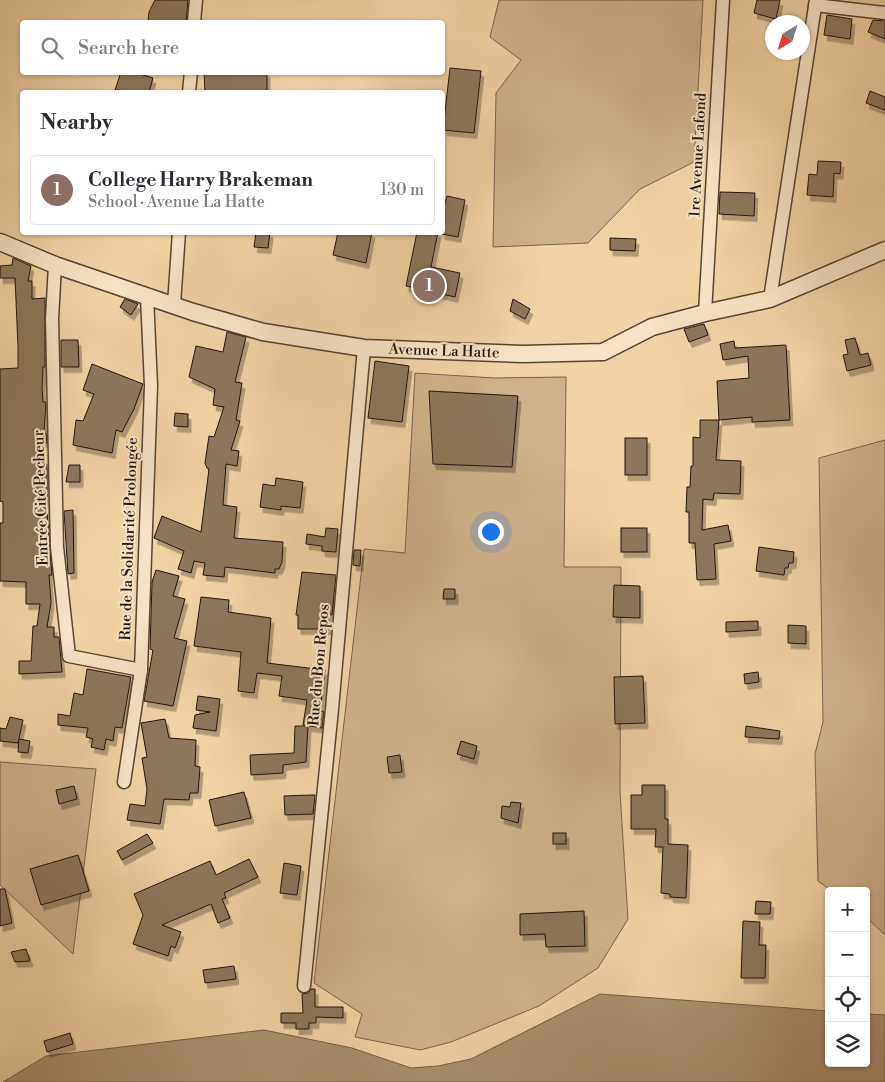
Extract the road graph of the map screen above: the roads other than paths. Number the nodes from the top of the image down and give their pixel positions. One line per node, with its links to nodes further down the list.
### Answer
1 (196, 0): 5 (street)
2 (723, 0): 15 (street, 1re Avenue Lafond)
3 (816, 2): 4 (street); 13 (street)
4 (885, 13)
5 (194, 20)
6 (191, 75): 7 (street)
7 (189, 90)
8 (179, 235): 14 (street)
9 (0, 242): 11 (street, Avenue La Hatte)
10 (885, 250): 13 (street, Avenue La Hatte)
11 (55, 265): 12 (street, Avenue La Hatte); 17 (street, Entrée Cité Pecheur)
12 (147, 296): 14 (street, Avenue La Hatte); 17 (street, Rue de la Solidarité Prolongée)
13 (770, 299): 15 (street, Avenue La Hatte)
14 (174, 305): 16 (street, Avenue La Hatte)
15 (705, 313): 16 (street, Avenue La Hatte)
16 (364, 348): 19 (street, Rue du Bon Repos)
17 (141, 670): 18 (street, Rue de la Solidarité Prolongée)
18 (124, 782)
19 (304, 986)

